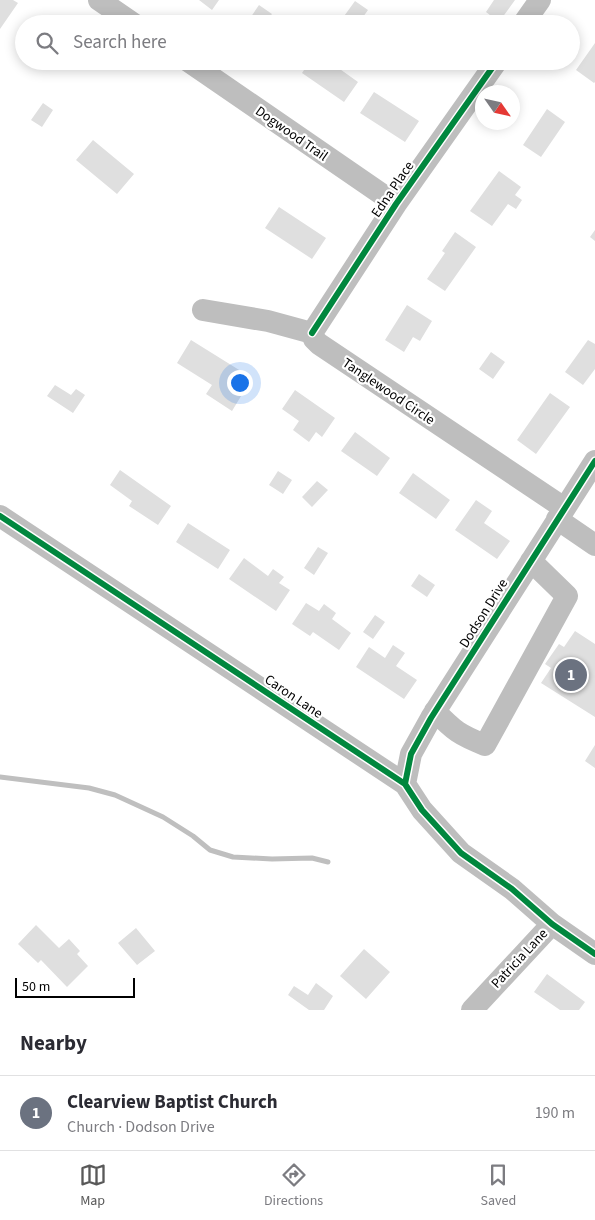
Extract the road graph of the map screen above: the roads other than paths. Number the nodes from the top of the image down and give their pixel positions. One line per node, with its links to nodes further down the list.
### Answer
1 (100, 0): 3 (street)
2 (540, 0): 4 (street)
3 (121, 15)
4 (529, 15)
5 (201, 70): 7 (street, Dogwood Trail)
6 (491, 70): 7 (street, Edna Place)
7 (396, 204): 9 (street, Edna Place)
8 (203, 310): 9 (street)
9 (312, 333): 11 (street, Tanglewood Circle)
10 (595, 461): 11 (street, Dodson Drive)
11 (561, 513): 13 (street, Tanglewood Circle); 14 (street, Dodson Drive)
12 (0, 516): 16 (street, Caron Lane)
13 (595, 545)
14 (531, 560): 15 (street, Dodson Drive); 15 (street)
15 (435, 711): 16 (street, Dodson Drive)
16 (405, 784): 17 (street, Caron Lane)
17 (552, 924): 18 (street, Patricia Lane); 19 (street, Patricia Lane)
18 (595, 954)
19 (472, 1010)

